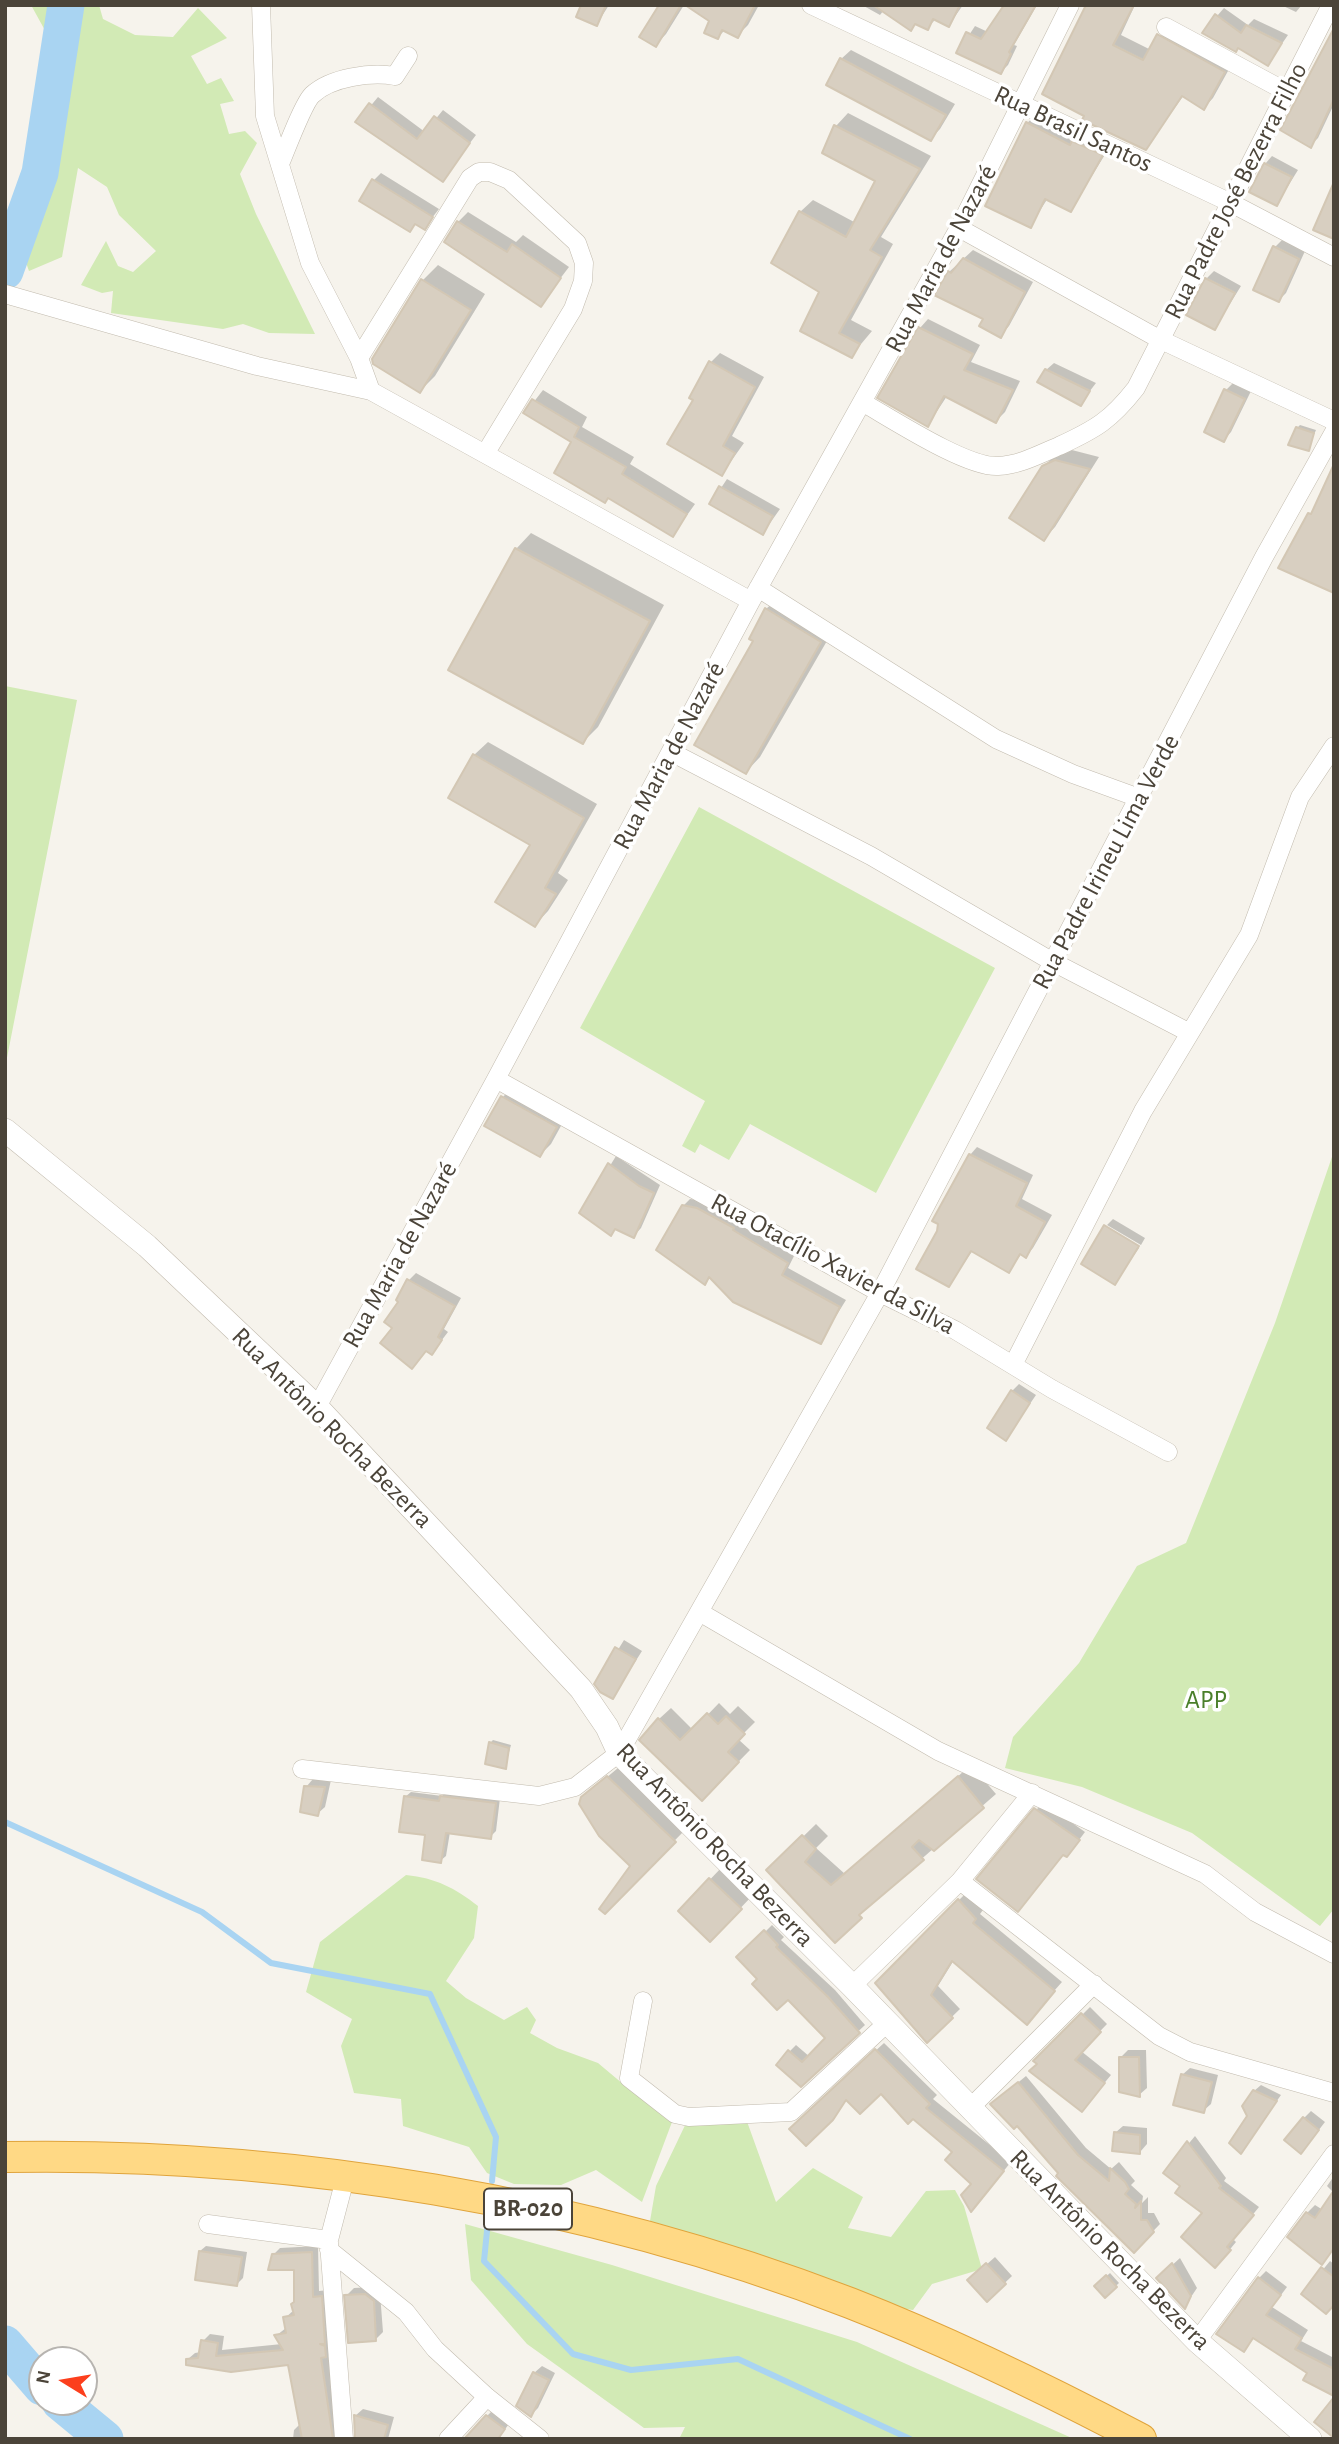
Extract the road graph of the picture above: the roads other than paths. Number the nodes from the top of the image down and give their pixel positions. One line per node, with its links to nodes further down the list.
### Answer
1 (261, 5): 9 (street)
2 (811, 5): 8 (street, Rua Brasil Santos)
3 (1070, 5): 8 (street, Rua Maria de Nazaré)
4 (1332, 5): 7 (street, Rua Padre José Bezerra Filho)
5 (1166, 27): 7 (street)
6 (408, 56): 9 (street)
7 (1285, 91): 10 (street, Rua Padre José Bezerra Filho)
8 (1022, 106): 10 (street, Rua Brasil Santos); 11 (street, Rua Maria de Nazaré)
9 (280, 164): 15 (street)
10 (1231, 203): 12 (street, Rua Brasil Santos); 14 (street, Rua Padre José Bezerra Filho)
11 (960, 228): 14 (street); 17 (street, Rua Maria de Nazaré)
12 (1334, 257)
13 (5, 294): 16 (street)
14 (1159, 339): 17 (street, Rua Padre José Bezerra Filho); 18 (street)
15 (359, 358): 16 (street); 20 (street)
16 (371, 391): 20 (street)
17 (862, 402): 21 (street, Rua Maria de Nazaré)
18 (1334, 421)
19 (1334, 432): 24 (street, Rua Padre Irineu Lima Verde)
20 (485, 454): 21 (street)
21 (754, 594): 23 (street, Rua Maria de Nazaré); 24 (street)
22 (1334, 746): 26 (street)
23 (671, 752): 25 (street); 27 (street, Rua Maria de Nazaré)
24 (1139, 799): 25 (street, Rua Padre Irineu Lima Verde)
25 (1053, 962): 26 (street); 29 (street, Rua Padre Irineu Lima Verde)
26 (1190, 1033): 30 (street)
27 (496, 1079): 29 (street, Rua Otacílio Xavier da Silva); 31 (street, Rua Maria de Nazaré)
28 (5, 1130): 31 (street, Rua Antônio Rocha Bezerra)
29 (880, 1293): 30 (street, Rua Otacílio Xavier da Silva); 33 (street, Rua Padre Irineu Lima Verde)
30 (1013, 1365): 32 (street, Rua Otacílio Xavier da Silva)
31 (317, 1407): 34 (street, Rua Antônio Rocha Bezerra)
32 (1168, 1452)
33 (701, 1613): 34 (street, Rua Padre Irineu Lima Verde); 36 (street)
34 (619, 1752): 35 (street); 40 (street, Rua Antônio Rocha Bezerra)
35 (302, 1769)
36 (1032, 1793): 37 (street); 38 (street)
37 (960, 1881): 39 (street); 40 (street)
38 (1334, 1954)
39 (1094, 1984): 43 (street); 44 (street)
40 (852, 1986): 42 (street, Rua Antônio Rocha Bezerra)
41 (643, 2001): 42 (street)
42 (886, 2024): 44 (street, Rua Antônio Rocha Bezerra)
43 (1334, 2093)
44 (970, 2108): 50 (street, Rua Antônio Rocha Bezerra)
45 (1334, 2154): 50 (street)
46 (5, 2157): 47 (highway, BR-020)
47 (346, 2175): 49 (street); 55 (highway, BR-020)
48 (208, 2224): 49 (street)
49 (329, 2245): 51 (street); 52 (street)
50 (1197, 2341): 56 (street, Rua Antônio Rocha Bezerra)
51 (488, 2397): 53 (street); 54 (street)
52 (344, 2439)
53 (448, 2439)
54 (540, 2439)
55 (1141, 2439)
56 (1310, 2439)

